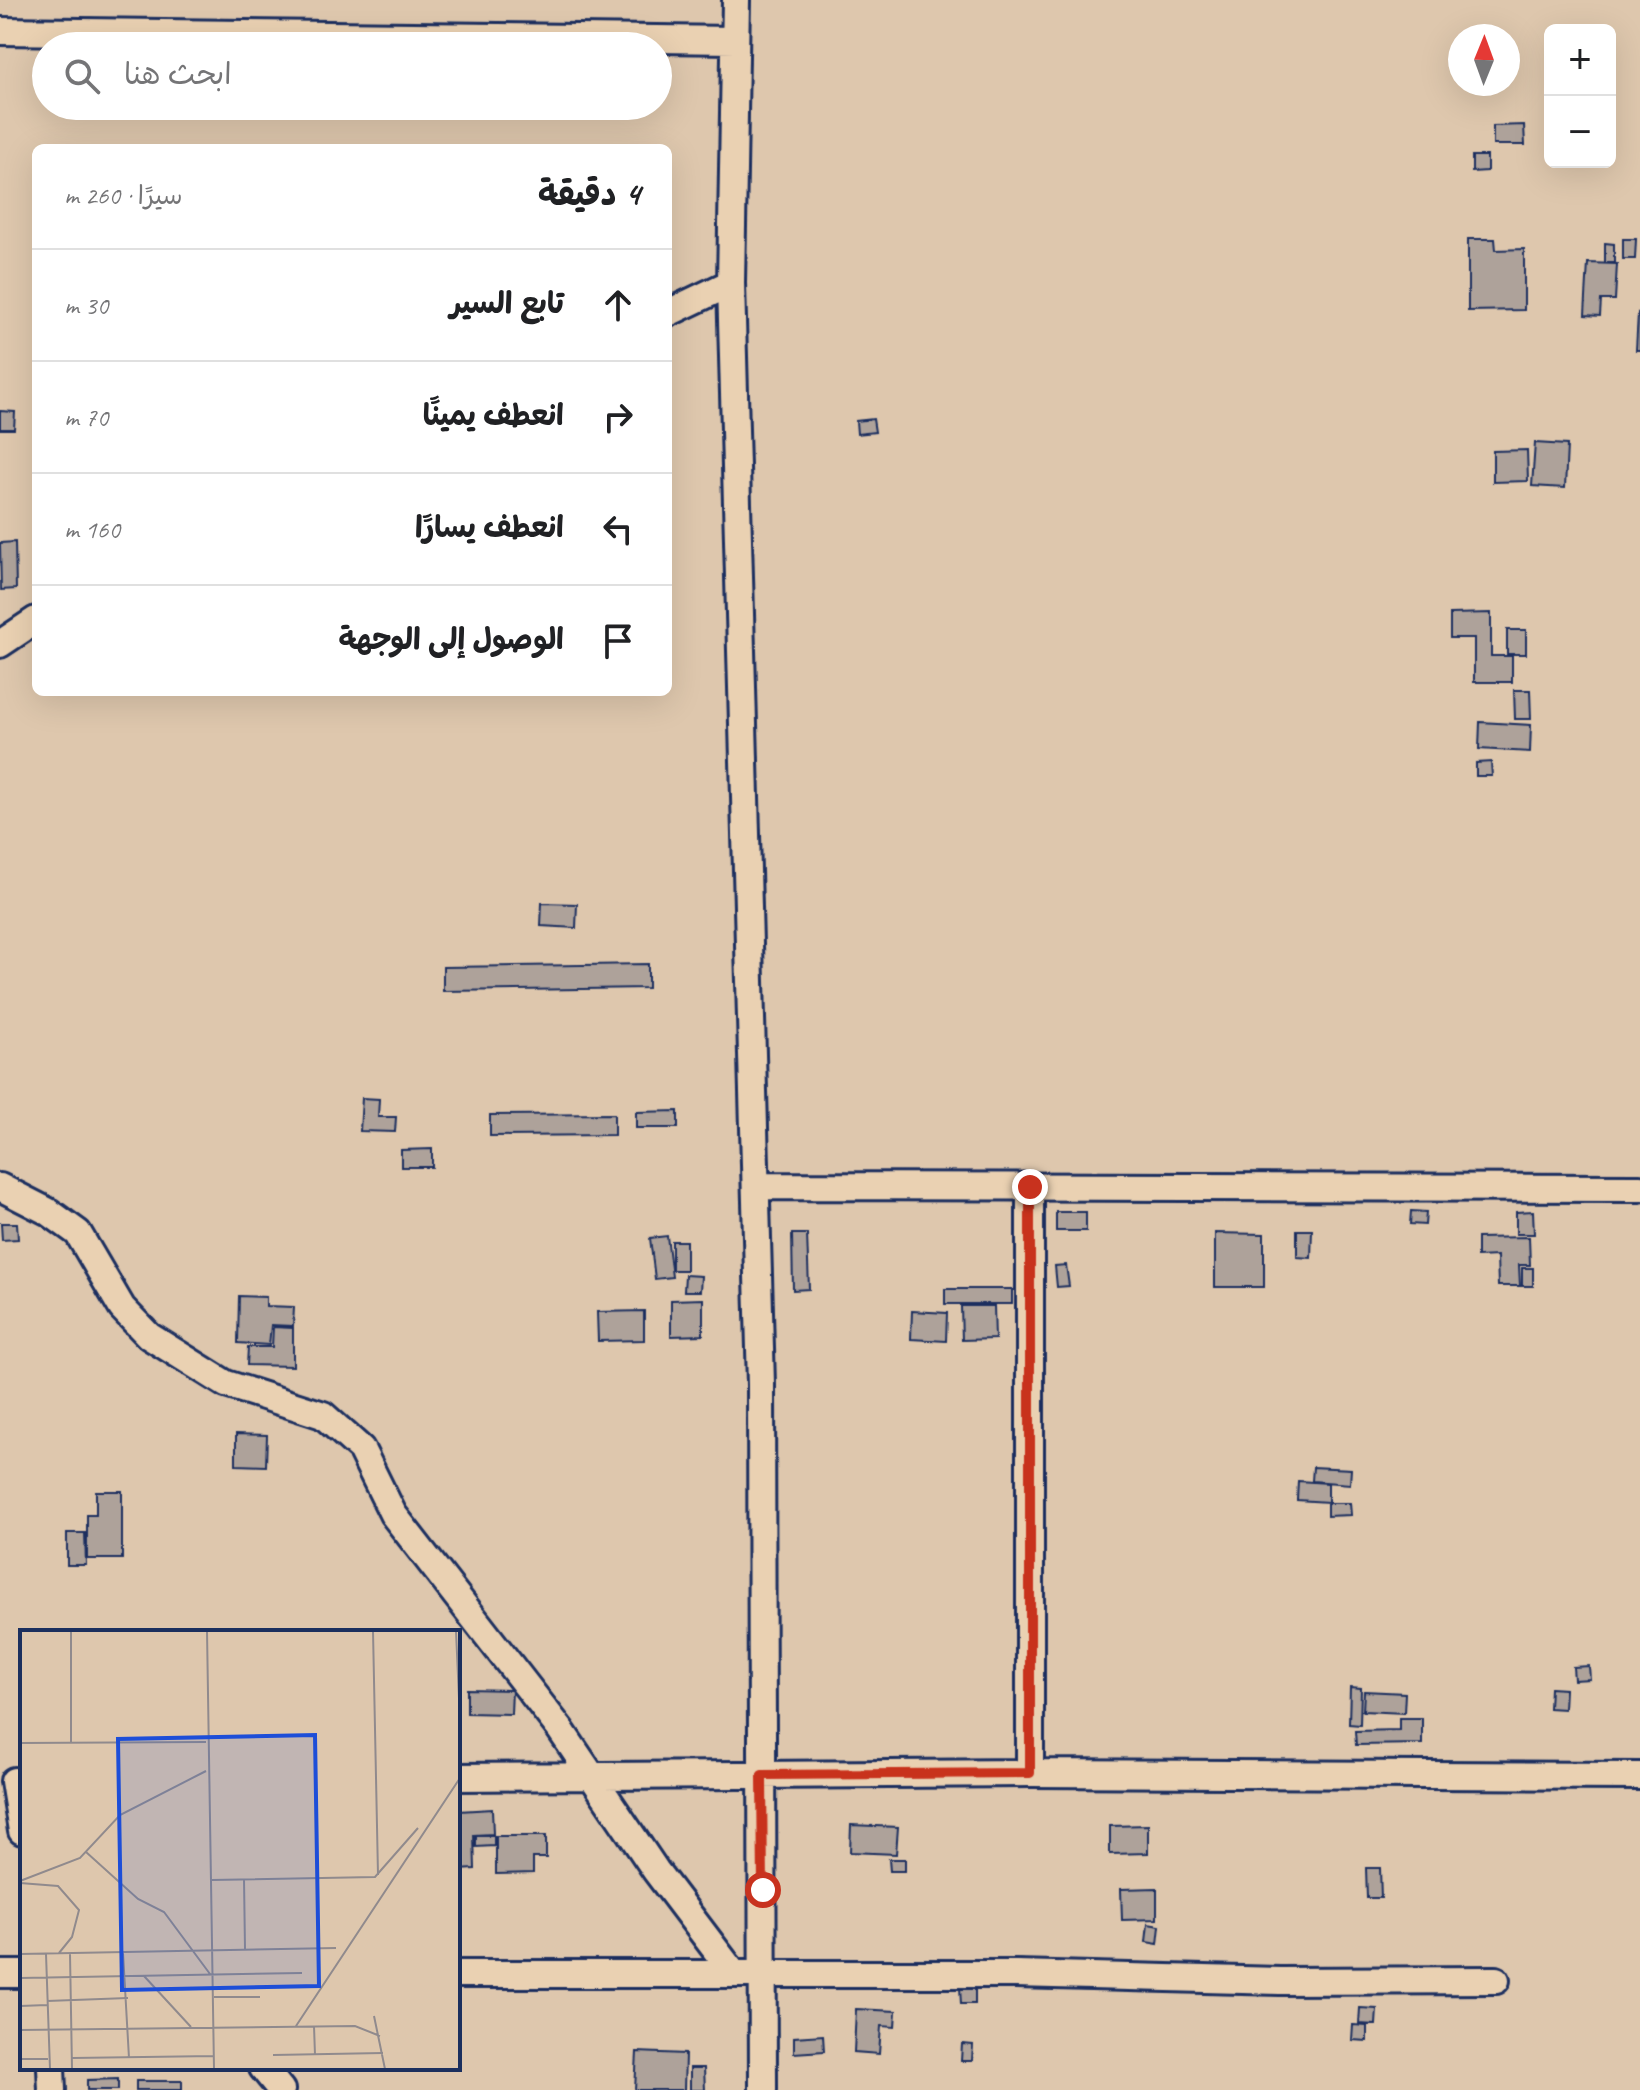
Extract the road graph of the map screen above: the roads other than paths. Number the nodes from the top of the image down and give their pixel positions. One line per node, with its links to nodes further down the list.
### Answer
1 (736, 0): 5 (street)
2 (0, 31): 3 (street)
3 (82, 32)
4 (672, 39): 5 (street)
5 (735, 40): 6 (street)
6 (731, 283): 7 (street); 10 (street)
7 (672, 311)
8 (32, 623): 9 (street)
9 (0, 644)
10 (756, 1186): 12 (street); 16 (street)
11 (0, 1187): 15 (street)
12 (1030, 1187): 13 (street); 14 (street)
13 (1640, 1188)
14 (1030, 1773): 16 (street); 17 (street)
15 (593, 1775): 16 (street); 18 (street); 23 (street)
16 (762, 1775): 21 (street)
17 (1640, 1776)
18 (460, 1777)
19 (12, 1781): 20 (street)
20 (20, 1821)
21 (763, 1973): 23 (street); 24 (street); 29 (street)
22 (460, 1974): 23 (street)
23 (734, 1974)
24 (1496, 1980)
25 (51, 2070): 27 (street)
26 (265, 2070): 28 (street)
27 (52, 2090)
28 (281, 2090)
29 (763, 2090)

